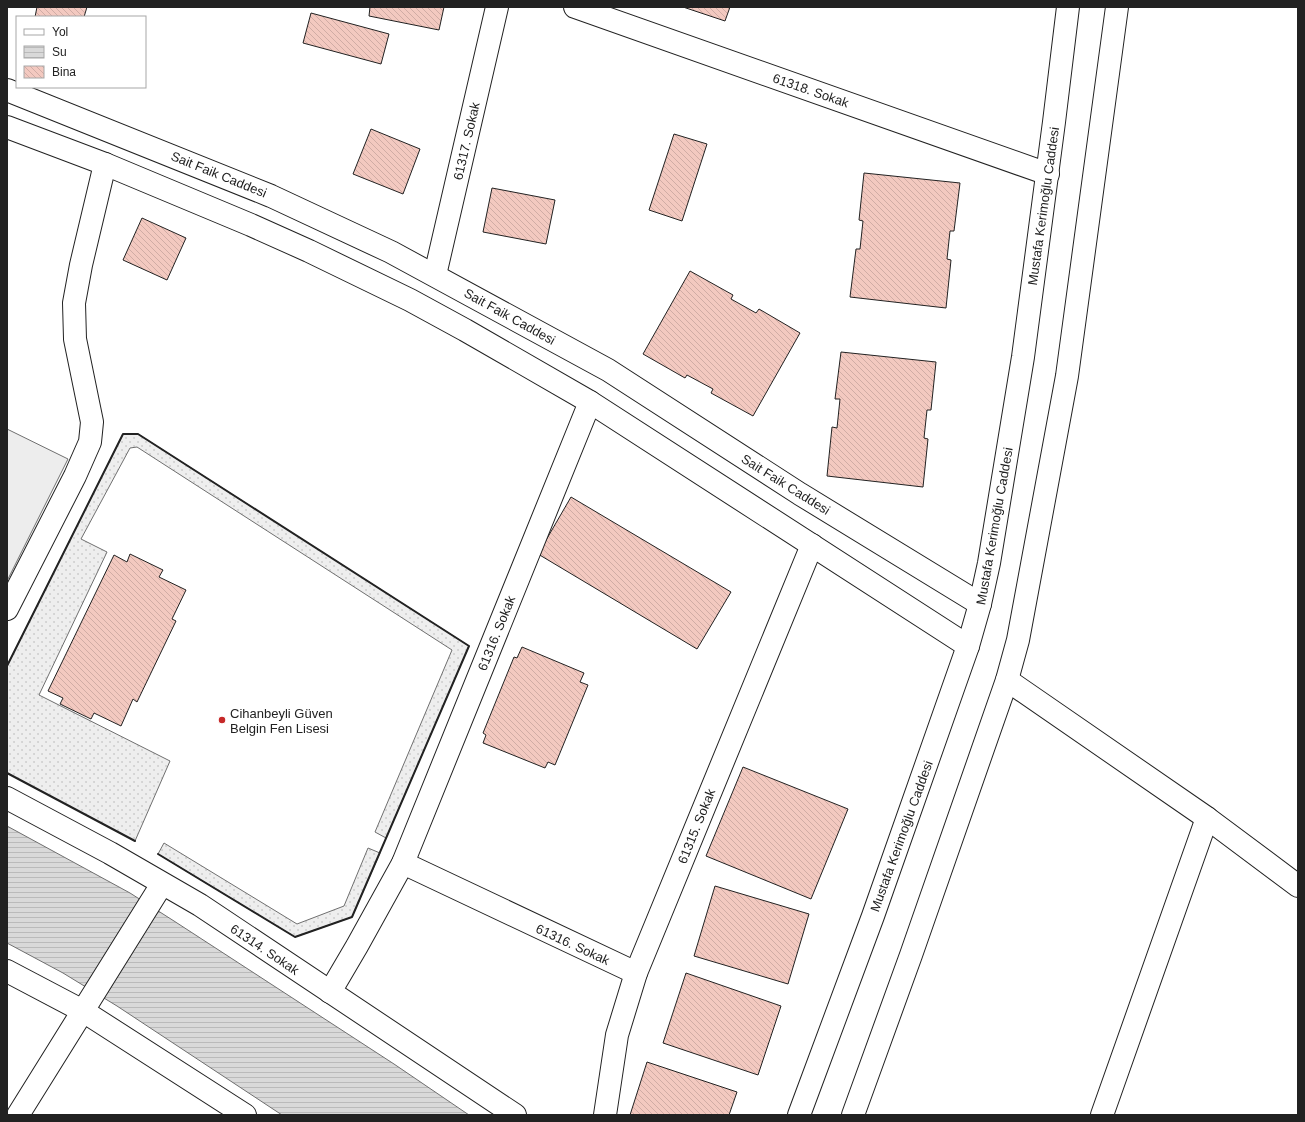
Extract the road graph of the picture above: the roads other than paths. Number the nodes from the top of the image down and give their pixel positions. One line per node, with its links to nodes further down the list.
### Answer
1 (497, 7): 9 (street, 61317. Sokak)
2 (575, 7): 8 (street, 61318. Sokak)
3 (1068, 7): 8 (street, Mustafa Kerimoğlu Caddesi)
4 (1117, 7): 15 (street)
5 (7, 90): 9 (street, Sait Faik Caddesi)
6 (7, 127): 7 (street)
7 (105, 164): 10 (street); 13 (street)
8 (1048, 174): 12 (street, Mustafa Kerimoğlu Caddesi)
9 (435, 275): 12 (street, Sait Faik Caddesi)
10 (590, 402): 11 (street); 18 (street, 61316. Sokak)
11 (812, 545): 14 (street); 22 (street, 61315. Sokak)
12 (980, 604): 14 (street, Mustafa Kerimoğlu Caddesi)
13 (7, 609)
14 (968, 646): 29 (street, Mustafa Kerimoğlu Caddesi)
15 (1007, 680): 17 (street); 30 (street)
16 (7, 798): 19 (street, 61314. Sokak)
17 (1207, 818): 20 (street); 31 (street)
18 (403, 863): 22 (street, 61316. Sokak); 23 (street, 61316. Sokak)
19 (162, 885): 23 (street, 61314. Sokak); 24 (street)
20 (1298, 886)
21 (7, 971): 24 (street)
22 (636, 973): 28 (street, 61315. Sokak)
23 (330, 992): 27 (street, 61314. Sokak)
24 (83, 1011): 25 (street); 26 (street)
25 (18, 1115)
26 (245, 1115)
27 (514, 1115)
28 (605, 1115)
29 (799, 1115)
30 (852, 1115)
31 (1102, 1115)

